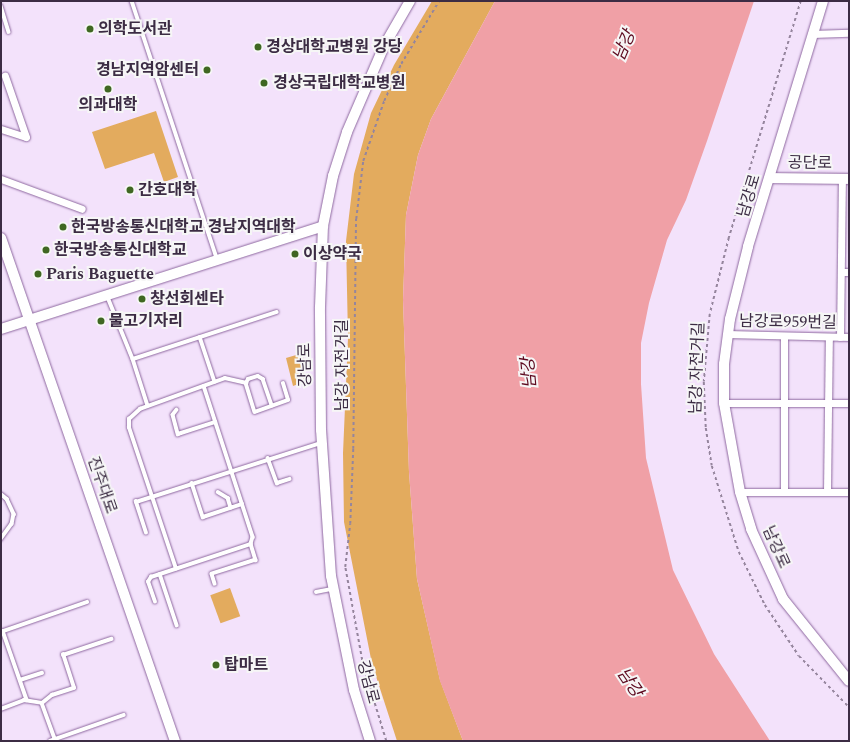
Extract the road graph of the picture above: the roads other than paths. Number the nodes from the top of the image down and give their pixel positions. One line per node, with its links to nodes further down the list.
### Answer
1 (132, 1): 16 (lane)
2 (410, 1): 14 (street, 강남로)
3 (823, 1): 7 (street, 남강로)
4 (1, 6): 5 (lane)
5 (9, 32)
6 (849, 32): 7 (street)
7 (812, 34): 10 (street, 남강로)
8 (5, 76): 9 (street)
9 (1, 129)
10 (770, 178): 12 (street, 공단로); 23 (street, 남강로)
11 (1, 179): 13 (street)
12 (846, 179): 17 (street)
13 (82, 209)
14 (323, 226): 16 (street); 42 (street, 강남로)
15 (1, 238): 21 (street, 진주대로)
16 (217, 259): 19 (street)
17 (841, 272): 18 (street); 27 (street)
18 (849, 272)
19 (106, 294): 21 (street); 29 (lane)
20 (277, 312): 25 (lane)
21 (30, 319): 22 (street); 76 (street, 진주대로)
22 (1, 328)
23 (727, 334): 24 (street, 남강로959번길); 34 (street, 남강로)
24 (784, 336): 26 (street, 남강로959번길); 35 (street)
25 (200, 337): 29 (lane); 30 (lane)
26 (829, 337): 27 (street, 남강로959번길); 36 (street)
27 (840, 337): 28 (street, 남강로959번길)
28 (849, 337)
29 (133, 359): 39 (lane)
30 (215, 382): 31 (lane); 33 (lane)
31 (246, 383): 38 (lane); 38 (lane)
32 (283, 384): 38 (lane)
33 (204, 386): 39 (lane); 41 (lane)
34 (724, 403): 35 (street); 48 (street, 남강로)
35 (784, 403): 36 (street); 49 (street)
36 (828, 403): 37 (street); 50 (street)
37 (849, 403)
38 (272, 405)
39 (148, 406): 53 (lane)
40 (177, 410): 41 (lane)
41 (215, 422): 44 (lane)
42 (322, 443): 43 (lane); 62 (street, 강남로)
43 (268, 458): 44 (lane); 45 (lane)
44 (230, 471): 46 (lane); 54 (lane)
45 (288, 479)
46 (192, 483): 53 (lane); 55 (lane)
47 (218, 492): 55 (lane)
48 (740, 492): 49 (street); 71 (street, 남강로)
49 (784, 492): 50 (street)
50 (827, 492): 51 (street)
51 (849, 492)
52 (1, 494): 57 (lane)
53 (151, 497): 56 (lane); 59 (lane)
54 (242, 504): 55 (lane); 58 (lane)
55 (231, 508)
56 (146, 533)
57 (1, 539)
58 (251, 544): 59 (lane); 61 (lane)
59 (176, 569): 60 (lane)
60 (160, 574): 65 (lane); 66 (lane)
61 (215, 584)
62 (333, 589): 63 (lane); 78 (street, 강남로)
63 (316, 592)
64 (87, 602): 67 (lane)
65 (155, 602)
66 (176, 625)
67 (2, 631): 70 (lane)
68 (111, 639): 73 (lane)
69 (42, 673): 70 (lane)
70 (20, 680): 72 (lane)
71 (849, 681)
72 (28, 700): 73 (lane); 74 (lane)
73 (42, 703): 77 (lane)
74 (1, 709)
75 (124, 715): 77 (lane)
76 (171, 730): 80 (street); 81 (street, 진주대로)
77 (55, 739): 79 (lane)
78 (368, 739)
79 (50, 741)
80 (169, 741)
81 (175, 741)

